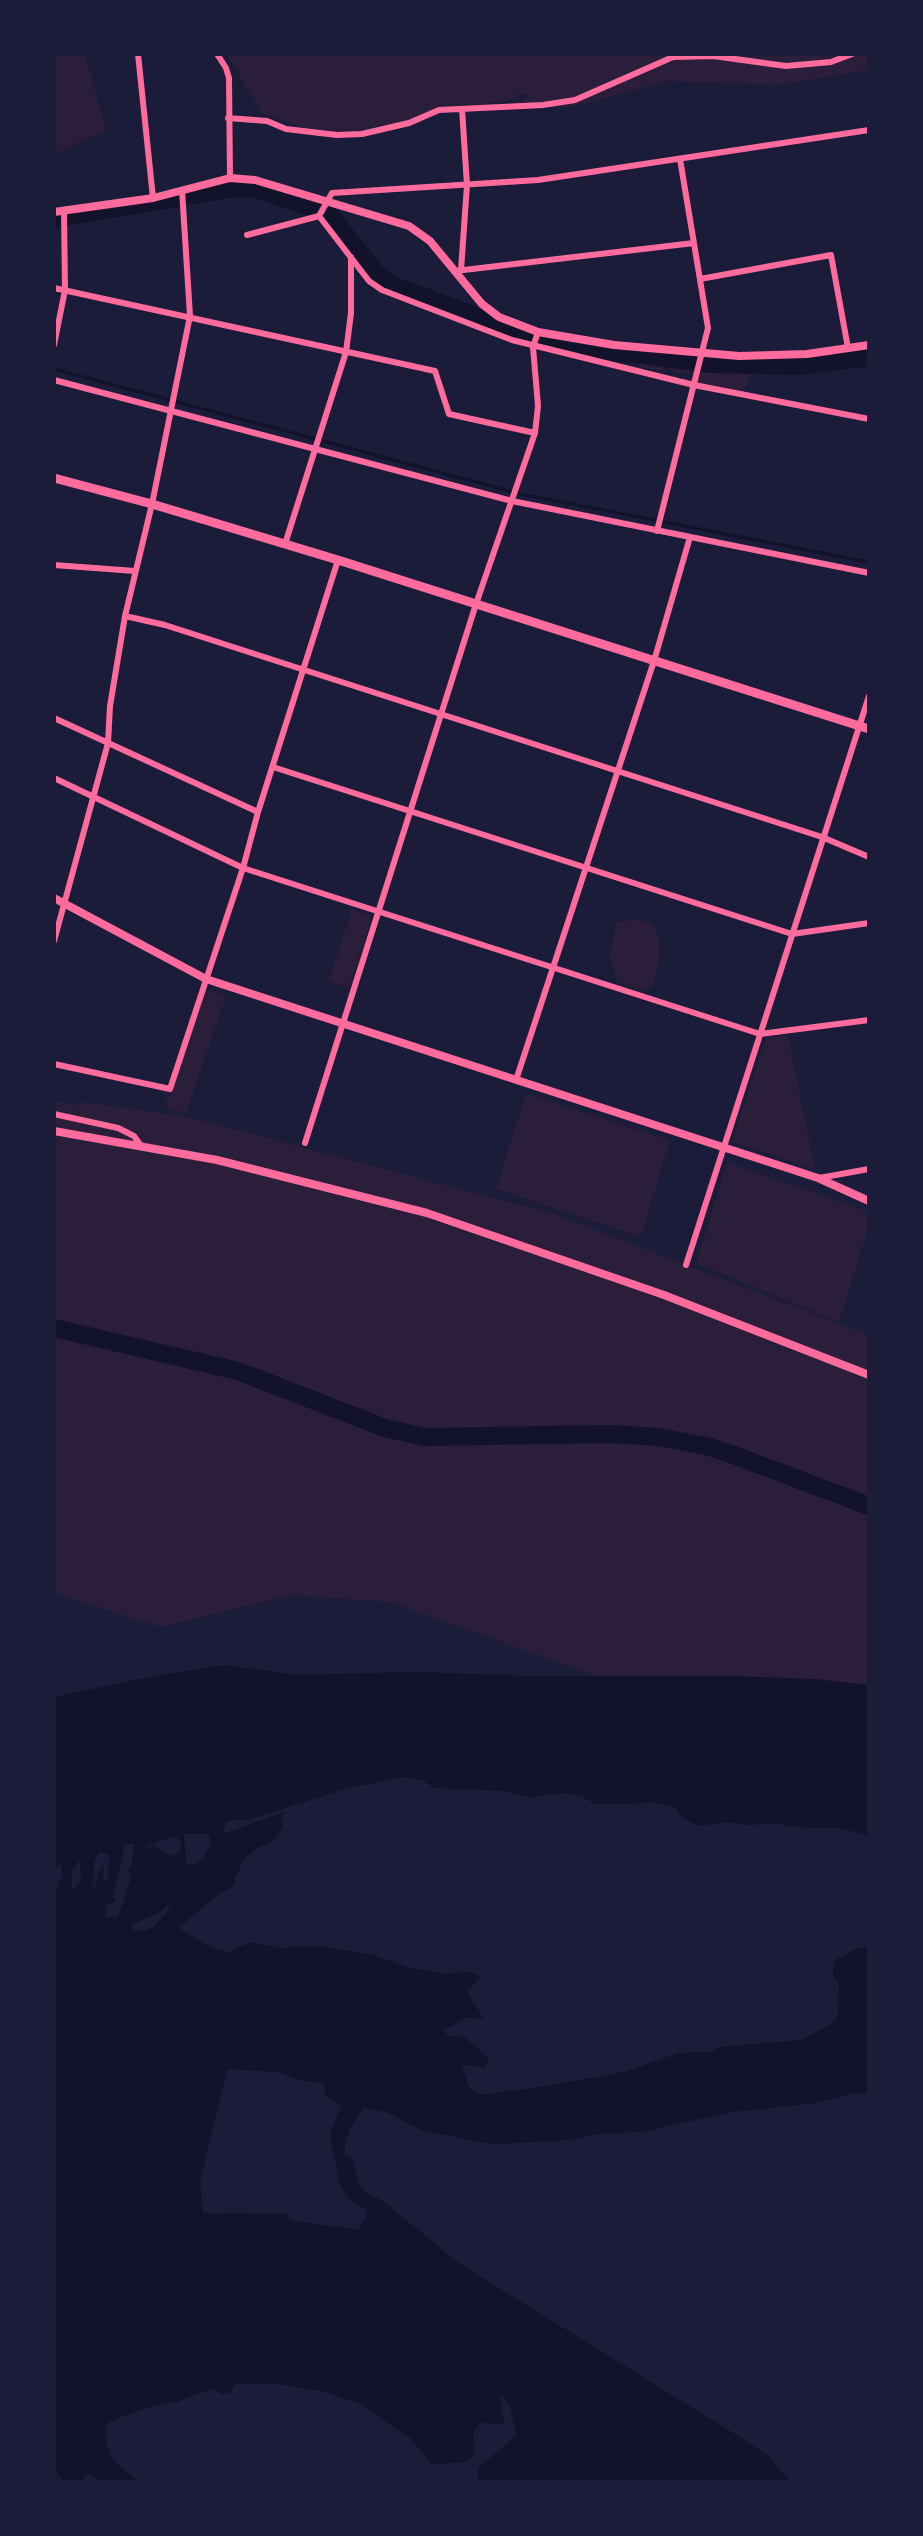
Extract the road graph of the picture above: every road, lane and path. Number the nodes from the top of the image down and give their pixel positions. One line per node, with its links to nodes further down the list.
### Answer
1 (138, 54): 11 (street)
2 (217, 54): 5 (street)
3 (852, 54): 4 (street)
4 (462, 109): 5 (street); 9 (street)
5 (228, 118): 8 (street)
6 (869, 130): 7 (street)
7 (680, 159): 9 (street); 17 (street)
8 (230, 178): 10 (street); 12 (street)
9 (467, 185): 12 (street); 19 (street)
10 (182, 190): 11 (street); 23 (street)
11 (153, 198): 13 (street)
12 (327, 201): 15 (street); 19 (street)
13 (64, 210): 14 (street); 22 (street)
14 (54, 212)
15 (319, 216): 16 (street); 18 (street)
16 (247, 235)
17 (694, 243): 19 (street); 20 (street)
18 (351, 257): 27 (street); 29 (street)
19 (458, 270): 24 (street)
20 (700, 279): 28 (street); 30 (street)
21 (54, 288): 22 (street)
22 (65, 290): 23 (street); 25 (street)
23 (190, 316): 29 (street); 33 (street)
24 (538, 332): 27 (street); 30 (street)
25 (54, 345)
26 (869, 345): 28 (street)
27 (533, 347): 32 (street); 35 (street)
28 (848, 348): 30 (street)
29 (346, 352): 35 (street); 36 (street)
30 (702, 354): 32 (street)
31 (54, 380): 33 (street)
32 (694, 385): 34 (street); 40 (street)
33 (170, 411): 36 (street); 39 (street)
34 (869, 419)
35 (535, 433): 38 (street)
36 (315, 449): 38 (street); 42 (street)
37 (54, 478): 39 (main road)
38 (512, 501): 40 (street); 47 (street)
39 (152, 504): 42 (main road); 45 (street)
40 (657, 531): 41 (street)
41 (690, 537): 46 (street); 49 (street)
42 (285, 544): 43 (main road)
43 (338, 560): 47 (main road); 50 (street)
44 (54, 566): 45 (street)
45 (135, 571): 48 (street)
46 (869, 573)
47 (476, 604): 49 (main road); 52 (street)
48 (125, 616): 50 (street); 56 (street)
49 (654, 661): 54 (main road); 58 (street)
50 (303, 671): 52 (street); 57 (street)
51 (869, 696): 54 (street)
52 (441, 715): 58 (street); 62 (street)
53 (54, 718): 56 (street)
54 (859, 726): 55 (main road); 63 (street)
55 (869, 729)
56 (108, 743): 60 (street); 61 (street)
57 (273, 767): 61 (street); 62 (street)
58 (617, 772): 63 (street); 65 (street)
59 (54, 778): 60 (street)
60 (92, 797): 66 (street); 68 (street)
61 (258, 812): 66 (street)
62 (411, 812): 65 (street); 69 (street)
63 (822, 837): 64 (street); 71 (street)
64 (869, 857)
65 (585, 867): 71 (street); 73 (street)
66 (243, 868): 69 (street); 74 (street)
67 (54, 898): 68 (street)
68 (64, 903): 72 (street); 74 (street)
69 (378, 909): 73 (street); 76 (street)
70 (869, 923): 71 (street)
71 (792, 934): 77 (street)
72 (54, 941)
73 (553, 968): 77 (street); 79 (street)
74 (206, 979): 76 (street); 78 (street)
75 (869, 1020): 77 (street)
76 (341, 1023): 79 (street); 82 (street)
77 (760, 1034): 84 (street)
78 (54, 1064)
79 (516, 1080): 84 (street)
80 (54, 1114): 83 (street)
81 (54, 1131): 83 (main road)
82 (305, 1143)
83 (141, 1146): 89 (main road)
84 (723, 1147): 86 (street); 88 (street)
85 (869, 1169): 86 (street)
86 (818, 1178): 87 (street)
87 (869, 1201)
88 (686, 1265)
89 (869, 1375)

